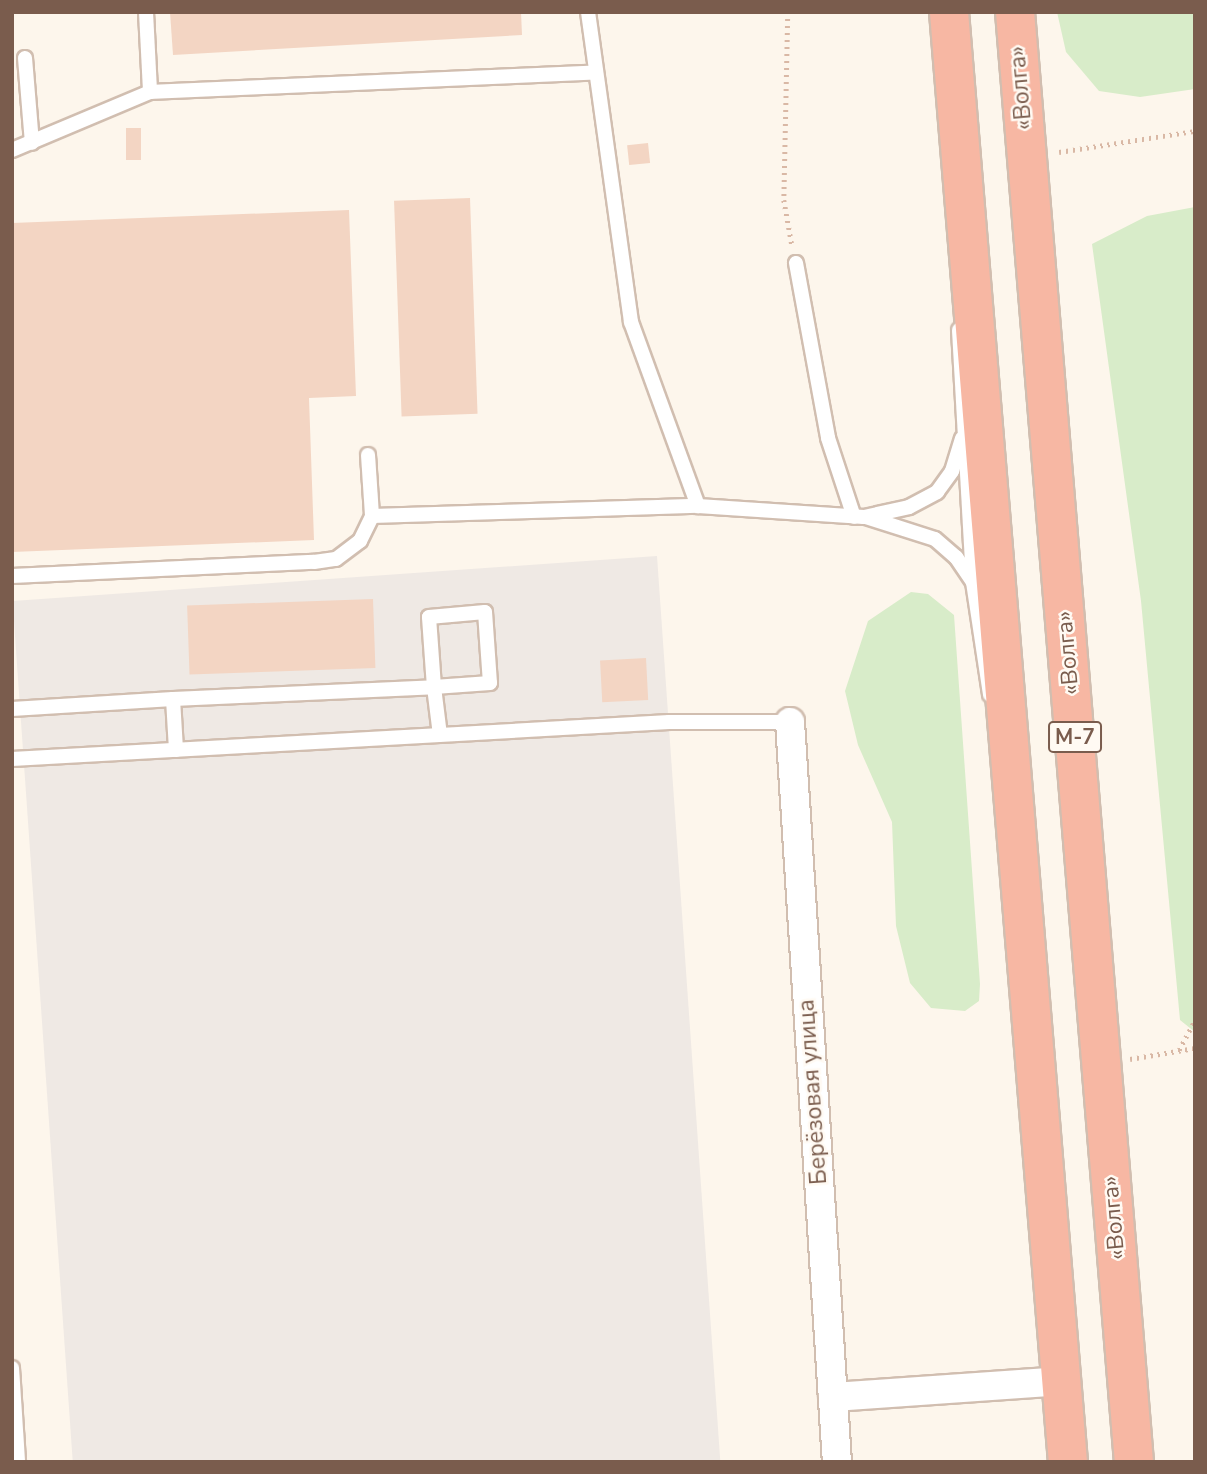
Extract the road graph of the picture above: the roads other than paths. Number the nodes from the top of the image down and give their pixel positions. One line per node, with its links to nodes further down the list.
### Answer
1 (146, 12): 7 (lane)
2 (588, 12): 6 (lane)
3 (949, 12): 11 (highway)
4 (1015, 12): 33 (highway, «Волга» / М-7)
5 (25, 58): 8 (lane)
6 (594, 73): 7 (lane); 14 (lane)
7 (150, 92): 8 (lane)
8 (32, 143): 9 (lane)
9 (12, 150)
10 (796, 263): 16 (lane)
11 (971, 274): 12 (lane); 23 (highway)
12 (962, 439): 16 (lane); 18 (lane)
13 (368, 456): 15 (lane)
14 (698, 506): 15 (lane); 16 (lane)
15 (372, 516): 17 (lane)
16 (859, 517): 18 (lane)
17 (12, 576)
18 (973, 582): 23 (lane)
19 (434, 687): 19 (lane); 20 (lane); 24 (lane)
20 (173, 699): 21 (lane); 25 (lane)
21 (12, 709)
22 (789, 722): 24 (lane); 29 (street, Берёзовая улица)
23 (1008, 728): 28 (highway)
24 (440, 735): 25 (lane)
25 (176, 750): 26 (lane)
26 (12, 759)
27 (12, 1367): 30 (lane)
28 (1063, 1381): 29 (street); 32 (highway)
29 (833, 1398): 31 (street, Берёзовая улица)
30 (18, 1462)
31 (837, 1462)
32 (1068, 1462)
33 (1134, 1462)

